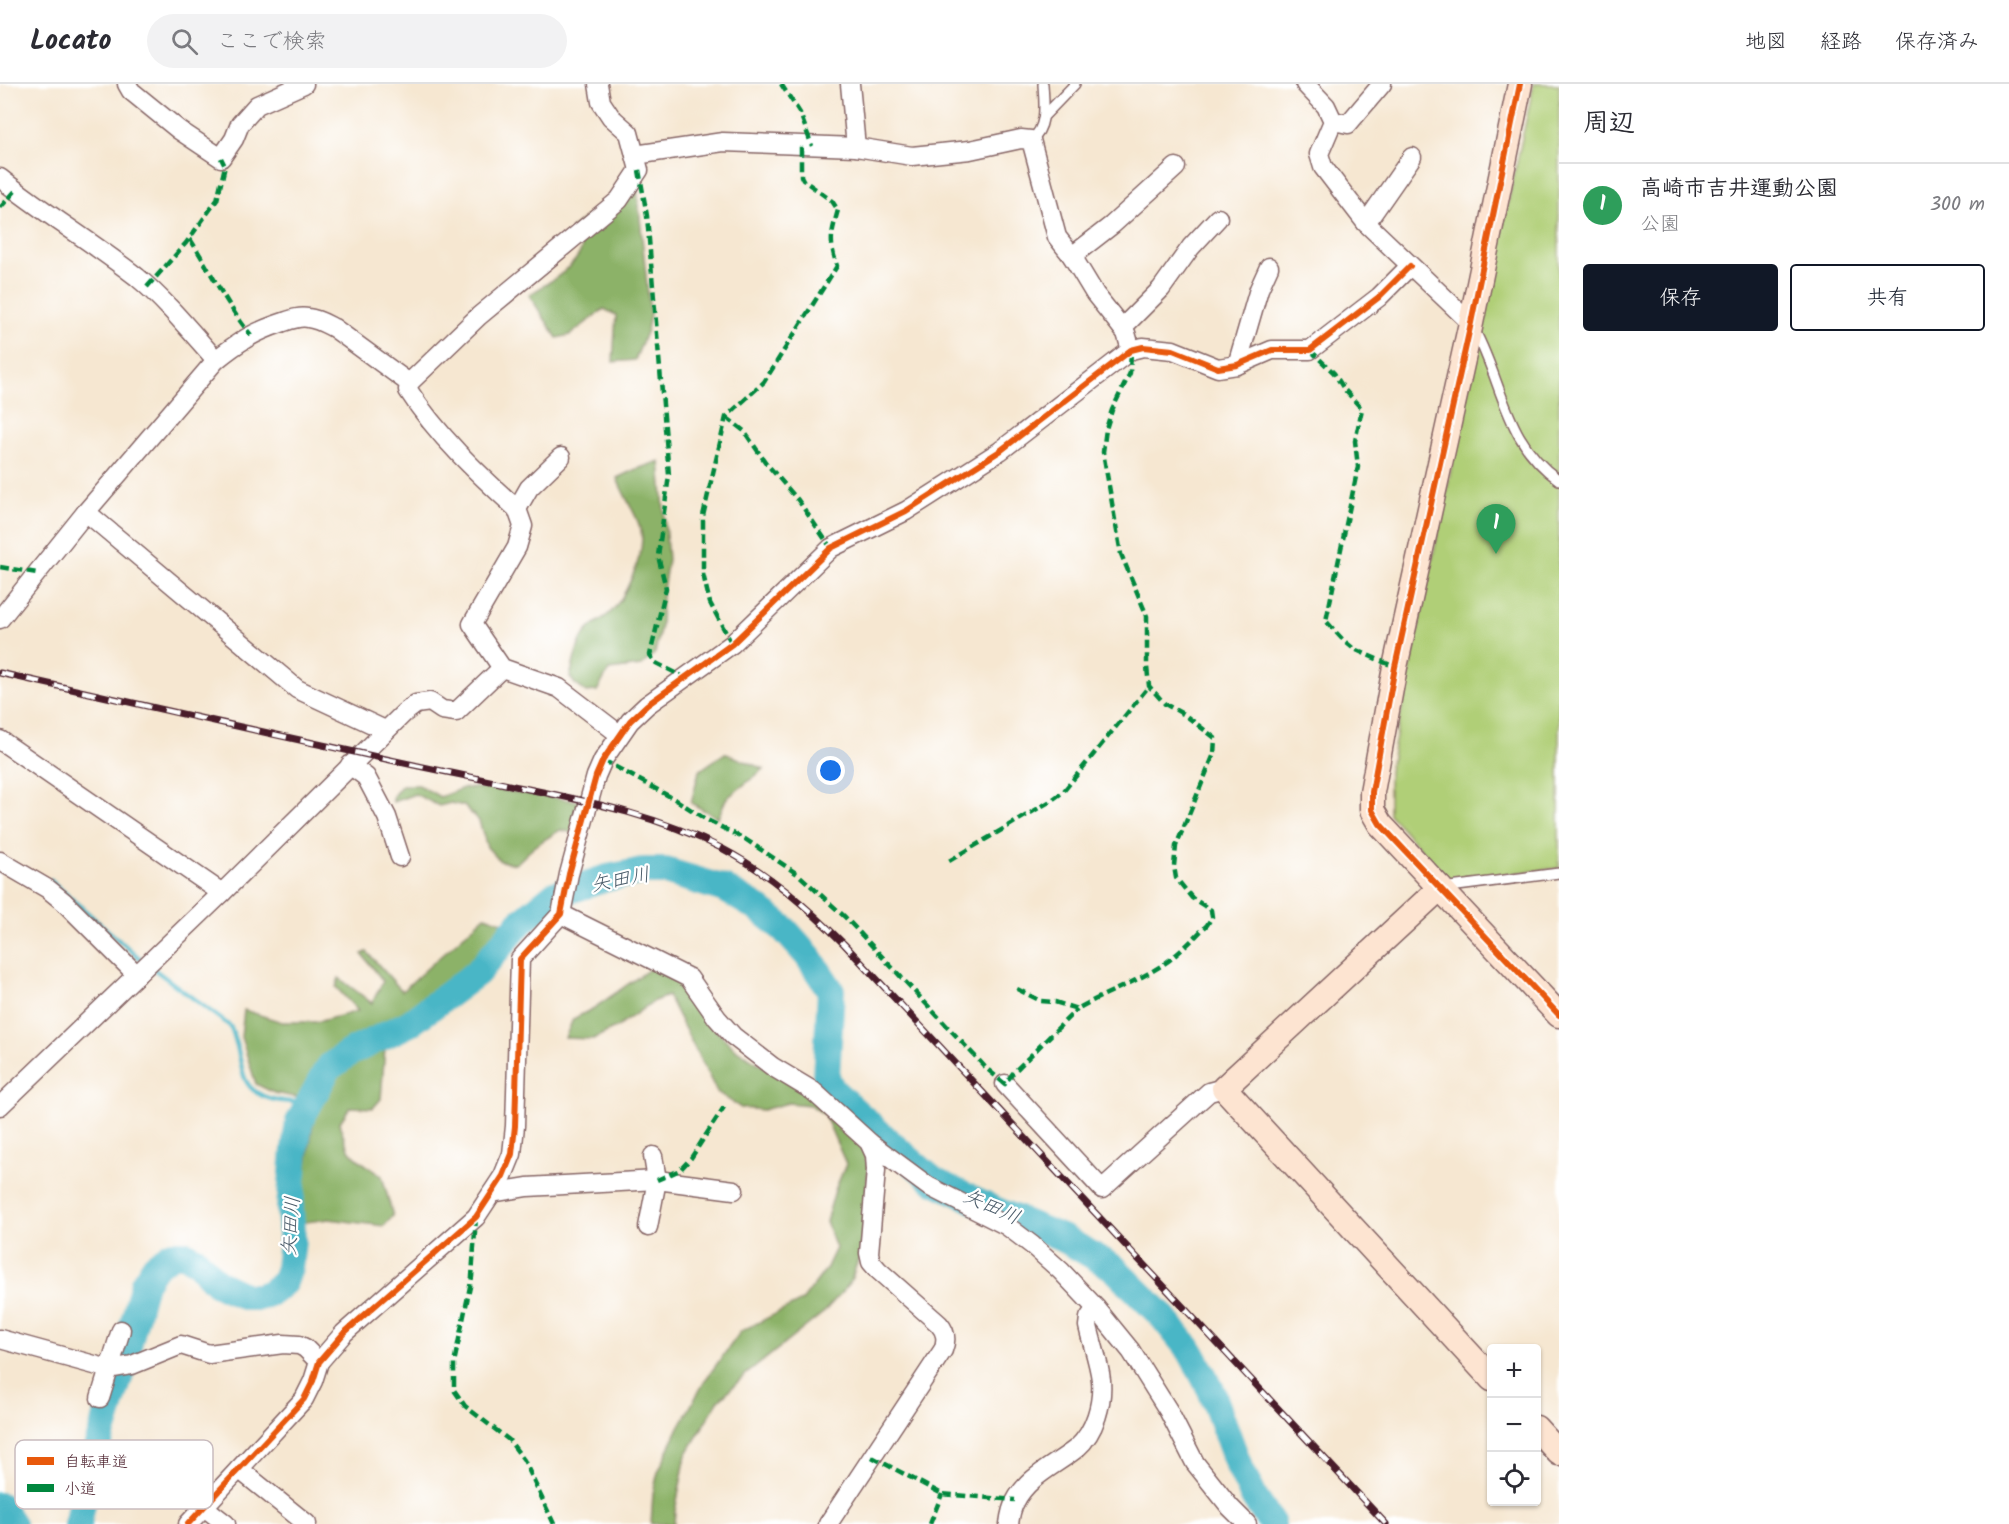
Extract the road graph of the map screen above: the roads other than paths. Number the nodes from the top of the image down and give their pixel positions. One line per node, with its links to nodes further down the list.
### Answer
1 (127, 84): 2 (street)
2 (304, 84)
3 (598, 84): 14 (street)
4 (850, 84): 13 (street)
5 (1043, 84): 10 (lane)
6 (1075, 84): 10 (lane)
7 (1305, 84): 11 (street)
8 (1382, 84): 11 (street)
9 (1520, 84): 23 (street)
10 (1045, 115): 12 (lane)
11 (1333, 121): 19 (street)
12 (1031, 140): 13 (street); 20 (street)
13 (856, 147): 14 (street)
14 (635, 154): 28 (street)
15 (1412, 157): 19 (street)
16 (1176, 167): 20 (street)
17 (0, 177): 26 (street)
18 (1218, 218): 24 (street)
19 (1366, 223): 21 (street)
20 (1072, 256): 24 (street)
21 (1410, 266): 23 (street); 27 (street)
22 (1269, 267): 27 (street)
23 (1471, 323): 30 (lane); 42 (street)
24 (1122, 328): 25 (street)
25 (1131, 350): 27 (street); 36 (street)
26 (216, 360): 28 (street); 32 (street)
27 (1236, 365)
28 (409, 383): 31 (street)
29 (561, 457): 31 (street)
30 (1559, 480)
31 (517, 509): 34 (street)
32 (86, 512): 33 (street); 35 (street)
33 (0, 619)
34 (502, 668): 35 (street); 36 (street)
35 (385, 730): 38 (street)
36 (619, 734): 44 (street)
37 (0, 740): 43 (street)
38 (350, 765): 39 (street); 43 (street)
39 (400, 857)
40 (0, 861): 45 (street)
41 (1559, 873): 42 (lane)
42 (1440, 888): 46 (street); 48 (street)
43 (222, 893): 45 (street)
44 (562, 911): 50 (street); 54 (street)
45 (137, 975): 49 (street)
46 (1559, 1015)
47 (1005, 1084): 48 (street)
48 (1224, 1089): 61 (street)
49 (0, 1106)
50 (869, 1142): 56 (street); 72 (street)
51 (653, 1156): 52 (street)
52 (657, 1180): 53 (street); 54 (street); 55 (street)
53 (734, 1190)
54 (492, 1193): 59 (street)
55 (648, 1227)
56 (1096, 1308): 73 (street); 74 (street)
57 (121, 1330): 60 (street)
58 (0, 1339): 60 (street)
59 (319, 1362): 60 (street); 65 (street)
60 (111, 1369): 62 (street)
61 (1487, 1375)
62 (100, 1398)
63 (1541, 1433): 64 (street)
64 (1559, 1453)
65 (239, 1468): 66 (street); 71 (street)
66 (213, 1497)
67 (202, 1509): 69 (street)
68 (207, 1509): 70 (street)
69 (188, 1524)
70 (226, 1524)
71 (307, 1524)
72 (828, 1524)
73 (1009, 1524)
74 (1247, 1524)

